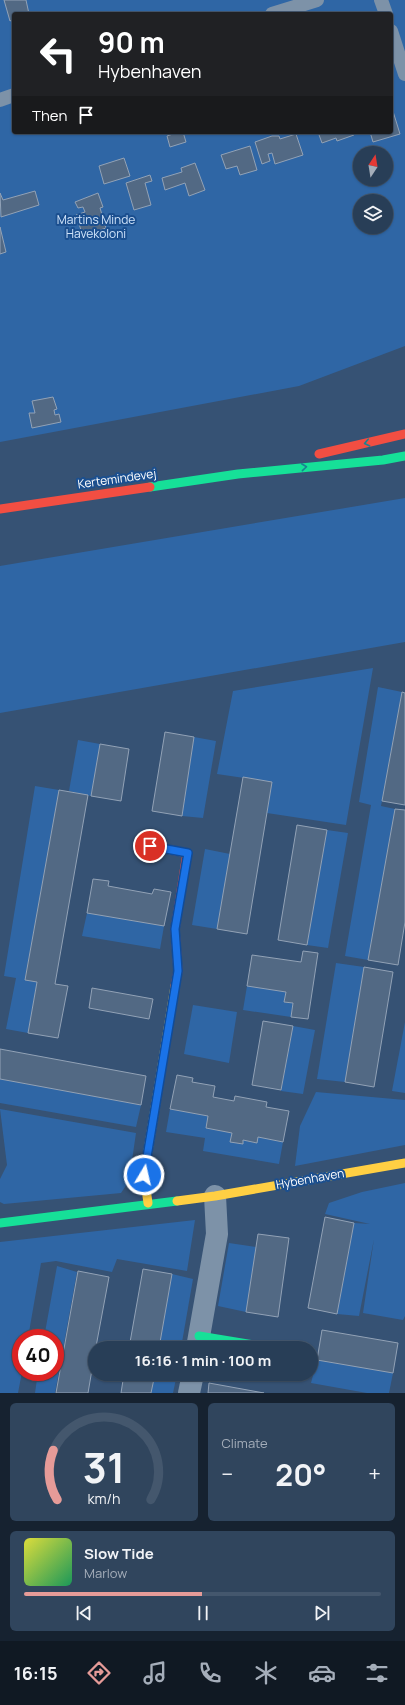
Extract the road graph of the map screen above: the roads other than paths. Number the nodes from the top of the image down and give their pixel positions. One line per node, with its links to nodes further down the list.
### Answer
1 (317, 0): 3 (lane)
2 (381, 0): 4 (lane)
3 (278, 12)
4 (385, 12)
5 (393, 37): 6 (lane)
6 (405, 74)
7 (12, 96): 8 (lane)
8 (0, 100)
9 (405, 434): 11 (street, Kertemindevej, one-way to 11)
10 (405, 456): 11 (street, Kertemindevej, one-way to 10)
11 (238, 474): 12 (street, Kertemindevej)
12 (0, 509)
13 (150, 846): 16 (street)
14 (405, 1163): 15 (street, Hybenhaven)
15 (215, 1196): 16 (street, Hybenhaven); 18 (street)
16 (148, 1203): 17 (street, Hybenhaven)
17 (0, 1223)
18 (198, 1341)
19 (192, 1381): 20 (street)
20 (189, 1393)

